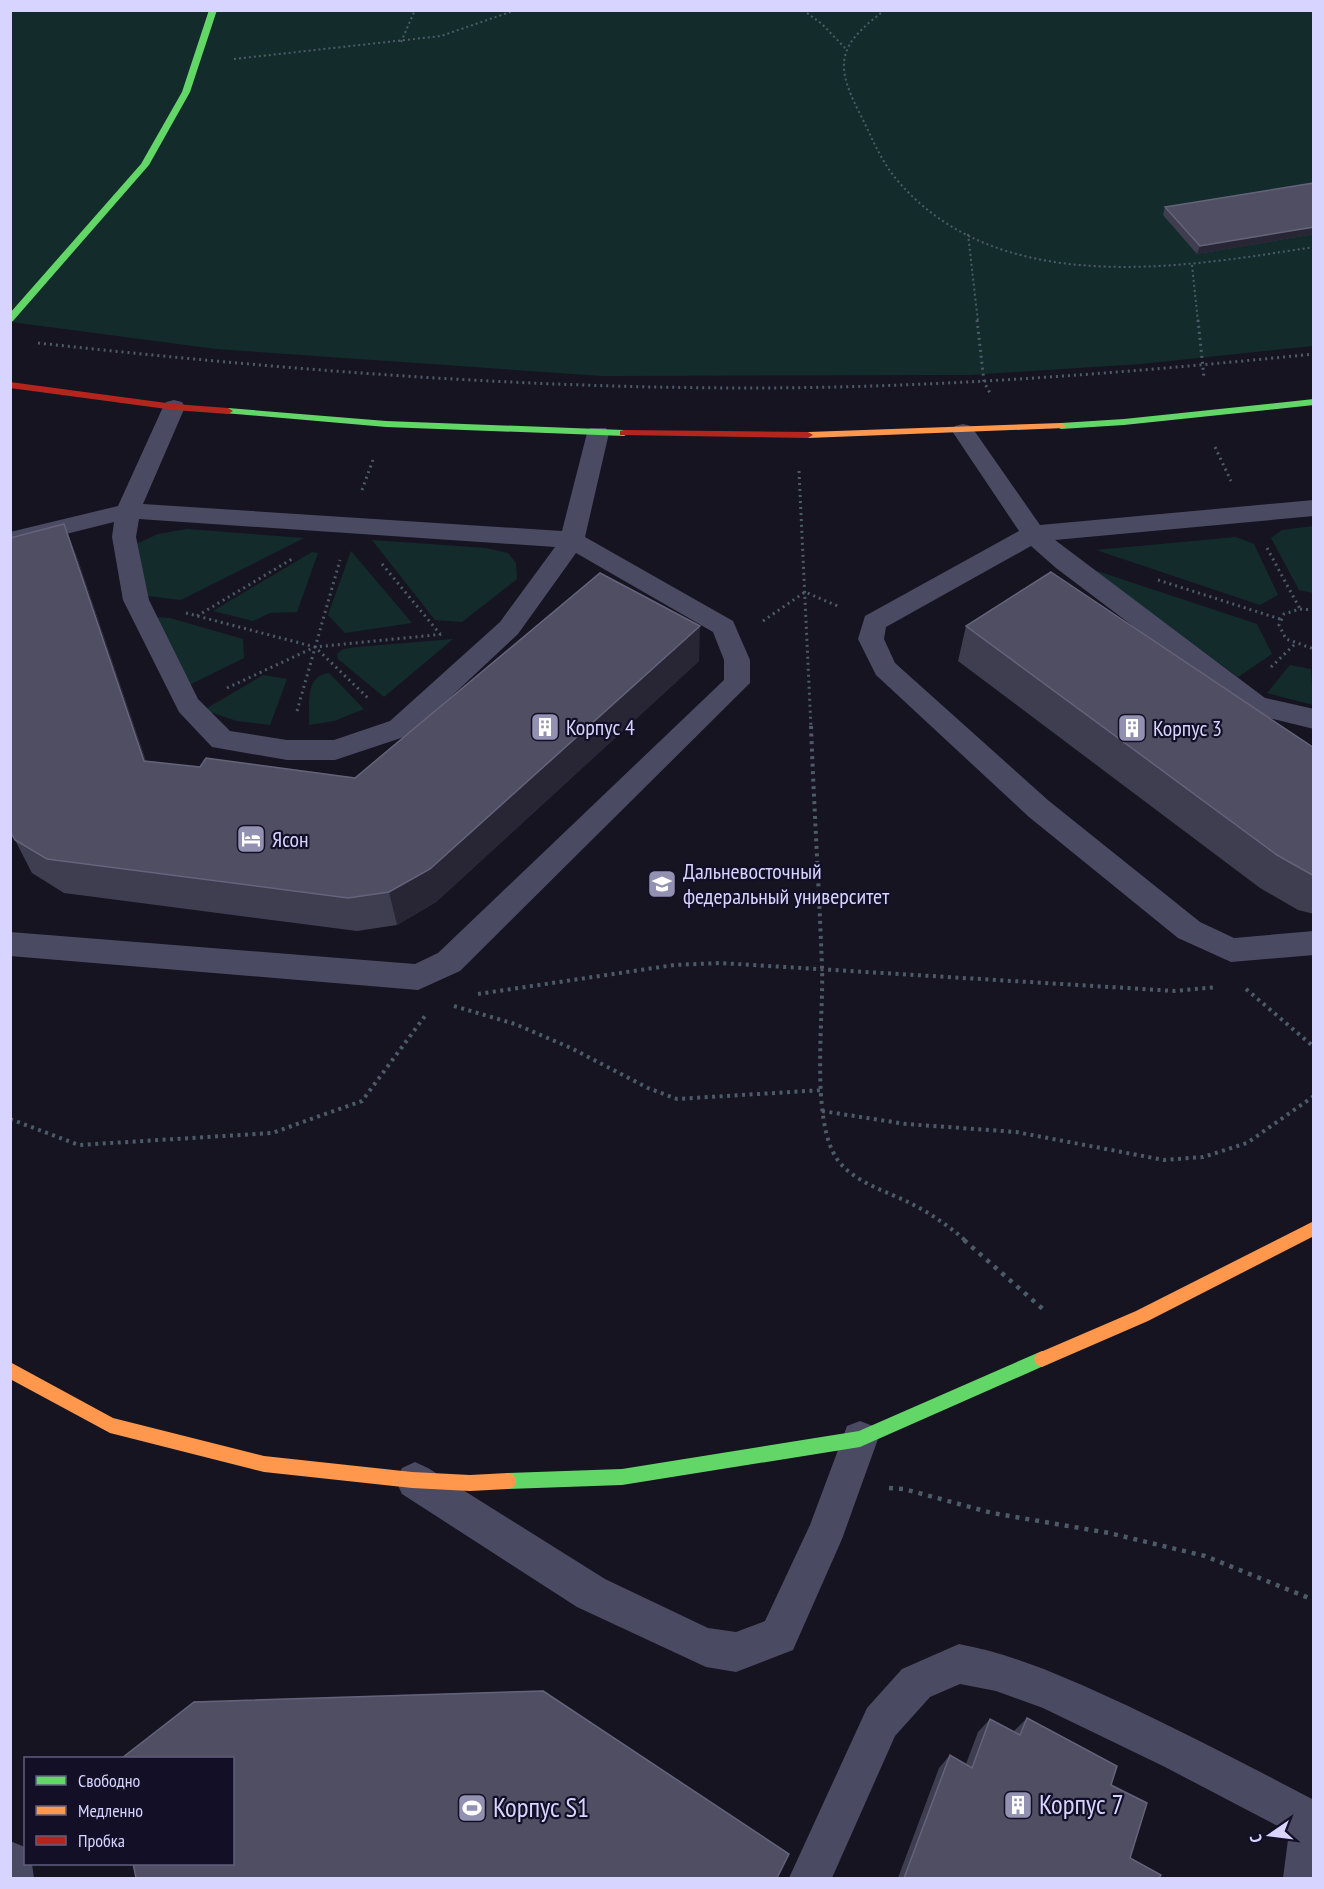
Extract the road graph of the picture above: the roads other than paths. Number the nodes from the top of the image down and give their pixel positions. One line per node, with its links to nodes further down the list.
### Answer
1 (213, 10): 2 (street)
2 (10, 319)
3 (10, 385): 5 (street)
4 (1314, 402): 6 (street)
5 (174, 407): 7 (street); 9 (lane)
6 (963, 431): 7 (street); 10 (lane)
7 (598, 432): 12 (lane)
8 (1314, 508): 10 (lane)
9 (128, 511): 11 (lane); 12 (lane); 12 (lane)
10 (1033, 534): 13 (lane); 14 (lane)
11 (10, 540)
12 (572, 540): 15 (lane)
13 (1314, 719)
14 (1314, 943)
15 (10, 944)
16 (1314, 1228): 18 (street)
17 (10, 1370): 19 (street)
18 (860, 1439): 19 (street); 19 (lane)
19 (412, 1480)
20 (1312, 1823): 23 (lane); 24 (lane)
21 (10, 1862): 22 (lane)
22 (13, 1878)
23 (810, 1878)
24 (1304, 1878)

